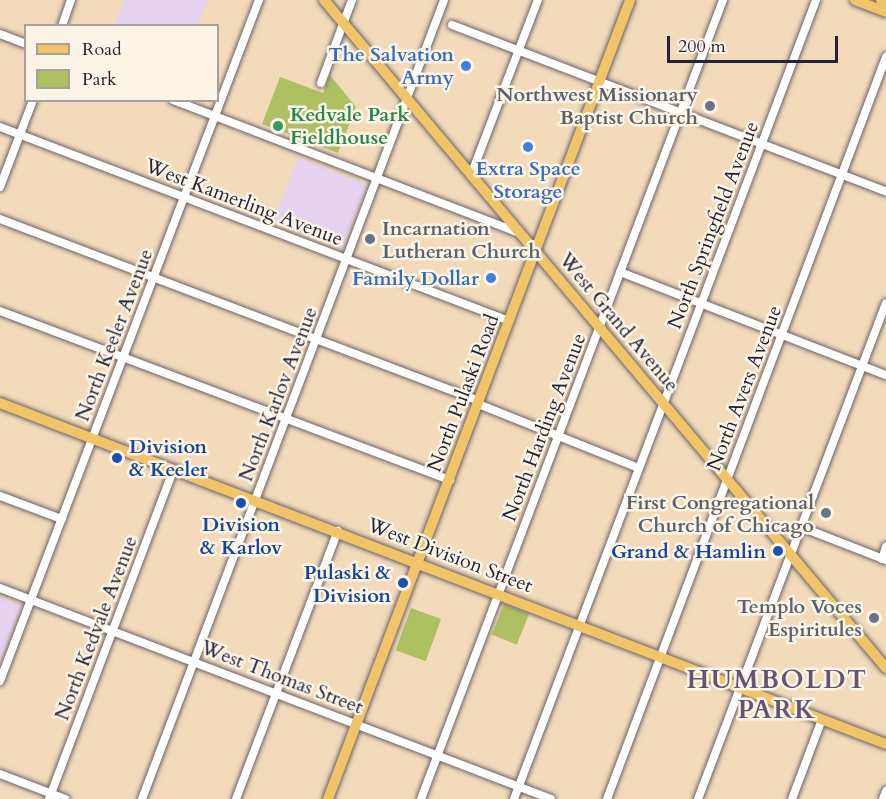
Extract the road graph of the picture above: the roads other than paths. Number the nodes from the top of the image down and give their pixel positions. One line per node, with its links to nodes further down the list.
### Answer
1 (71, 0): 15 (street)
2 (259, 0): 27 (street, North Keeler Avenue)
3 (324, 0): 14 (main road, West Grand Avenue)
4 (352, 0): 14 (street)
5 (444, 0): 23 (street, North Karlov Avenue)
6 (538, 0): 19 (street)
7 (630, 0): 21 (main road, North Pulaski Road)
8 (723, 0): 26 (street, North Harding Avenue)
9 (816, 0): 30 (street, North Springfield Avenue)
10 (855, 0): 13 (main road)
11 (880, 0): 12 (main road)
12 (886, 2)
13 (886, 12)
14 (343, 23): 22 (street); 23 (main road, West Grand Avenue)
15 (63, 24)
16 (453, 25): 19 (street)
17 (0, 34): 18 (street)
18 (24, 43)
19 (518, 50): 21 (street); 32 (street)
20 (886, 57): 31 (street, North Avers Avenue)
21 (600, 81): 26 (street); 39 (main road, North Pulaski Road)
22 (321, 83)
23 (407, 99): 32 (main road, West Grand Avenue); 33 (street, North Karlov Avenue)
24 (32, 102): 29 (street)
25 (178, 102): 27 (street)
26 (681, 112): 30 (street); 41 (street, North Harding Avenue)
27 (215, 116): 33 (street); 36 (street, North Keeler Avenue)
28 (0, 127): 29 (street, West Kamerling Avenue)
29 (20, 135): 34 (street); 36 (street, West Kamerling Avenue)
30 (761, 143): 31 (street); 43 (street, North Springfield Avenue)
31 (842, 174): 35 (street); 48 (street, North Avers Avenue)
32 (471, 175): 38 (main road, West Grand Avenue)
33 (377, 178): 38 (street); 40 (street, North Karlov Avenue)
34 (0, 187)
35 (886, 192)
36 (184, 197): 40 (street, West Kamerling Avenue); 42 (street, North Keeler Avenue)
37 (0, 219): 42 (street)
38 (519, 233): 39 (main road, West Grand Avenue)
39 (535, 252): 46 (main road, North Pulaski Road); 47 (main road, West Grand Avenue)
40 (346, 259): 46 (street, West Kamerling Avenue); 49 (street, North Karlov Avenue)
41 (620, 272): 43 (street); 47 (street, North Harding Avenue)
42 (154, 277): 49 (street); 50 (street, North Keeler Avenue)
43 (701, 303): 48 (street); 55 (street, North Springfield Avenue)
44 (886, 303): 51 (street)
45 (0, 310): 50 (street)
46 (509, 321): 54 (main road, North Pulaski Road)
47 (599, 327): 55 (main road, West Grand Avenue); 57 (street, North Harding Avenue)
48 (782, 334): 51 (street); 62 (street, North Avers Avenue)
49 (316, 339): 54 (street); 56 (street, North Karlov Avenue)
50 (123, 357): 56 (street); 58 (street, North Keeler Avenue)
51 (862, 366): 52 (street); 66 (street)
52 (886, 375)
53 (0, 403): 58 (main road, West Division Street)
54 (479, 403): 57 (street); 61 (main road, North Pulaski Road)
55 (663, 403): 59 (street, North Springfield Avenue); 62 (main road, West Grand Avenue)
56 (286, 418): 61 (street); 64 (street, North Karlov Avenue)
57 (558, 436): 59 (street); 73 (street, North Harding Avenue)
58 (93, 438): 60 (main road, West Division Street); 65 (street, North Keeler Avenue)
59 (639, 468): 75 (street, North Springfield Avenue)
60 (174, 469): 64 (main road, West Division Street); 76 (street, North Kedvale Avenue)
61 (450, 480): 71 (main road, North Pulaski Road)
62 (727, 480): 69 (main road, West Grand Avenue); 77 (street, North Avers Avenue)
63 (0, 496): 65 (street)
64 (255, 500): 67 (main road, West Division Street); 79 (street, North Karlov Avenue)
65 (62, 519): 74 (street, North Keeler Avenue)
66 (801, 527): 69 (street); 70 (street)
67 (338, 531): 71 (main road, West Division Street); 82 (street)
68 (886, 547): 70 (street)
69 (791, 555): 78 (main road, West Grand Avenue); 81 (street)
70 (884, 559)
71 (419, 562): 73 (main road, West Division Street); 84 (main road, North Pulaski Road)
72 (0, 588): 74 (street, West Thomas Street)
73 (499, 593): 75 (main road, West Division Street); 86 (street, North Harding Avenue)
74 (31, 600): 76 (street, West Thomas Street); 80 (street, North Keeler Avenue)
75 (579, 625): 77 (main road, West Division Street); 88 (street, North Springfield Avenue)
76 (113, 631): 79 (street, West Thomas Street); 90 (street, North Kedvale Avenue)
77 (661, 656): 81 (main road, West Division Street); 98 (street, North Avers Avenue)
78 (884, 661)
79 (194, 662): 82 (street, West Thomas Street); 92 (street, North Karlov Avenue)
80 (0, 681)
81 (740, 688): 83 (main road, West Division Street); 99 (street)
82 (276, 693): 84 (street, West Thomas Street); 93 (street)
83 (822, 719): 85 (main road, West Division Street); 100 (street)
84 (357, 723): 86 (street, West Thomas Street); 94 (main road, North Pulaski Road)
85 (886, 744)
86 (438, 755): 88 (street, West Thomas Street); 95 (street, North Harding Avenue)
87 (0, 774): 90 (street)
88 (518, 786): 96 (street, North Springfield Avenue); 97 (street, West Thomas Street)
89 (886, 791): 101 (street)
90 (50, 796): 91 (street)
91 (65, 799)
92 (142, 799)
93 (236, 799)
94 (328, 799)
95 (421, 799)
96 (514, 799)
97 (551, 799)
98 (606, 799)
99 (698, 799)
100 (792, 799)
101 (883, 799)

